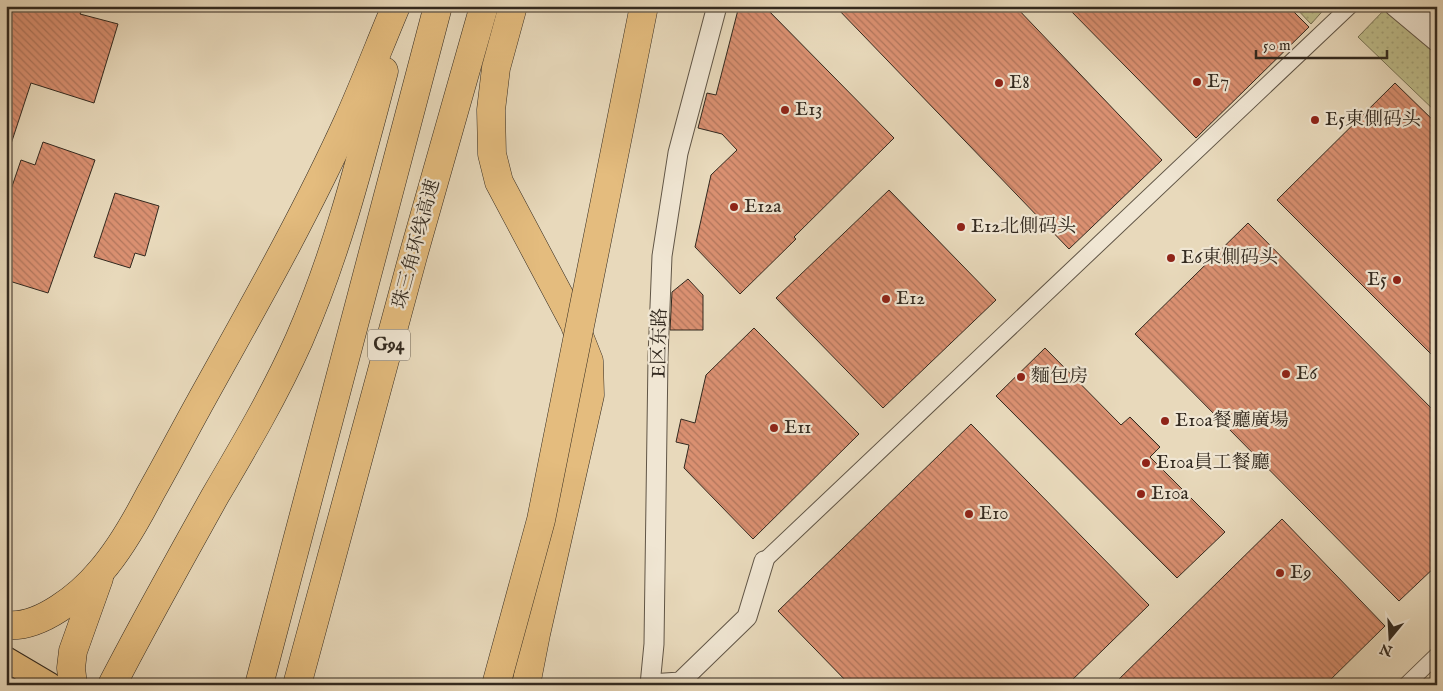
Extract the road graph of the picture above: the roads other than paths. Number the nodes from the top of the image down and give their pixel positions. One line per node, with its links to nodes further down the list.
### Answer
1 (396, 6): 14 (highway)
2 (401, 6): 21 (highway)
3 (438, 6): 22 (highway, G94)
4 (484, 6): 23 (highway, 珠三角环线高速 / G94)
5 (513, 6): 25 (highway)
6 (644, 6): 24 (highway, bridge)
7 (717, 6): 18 (street, E区东路)
8 (1350, 6): 13 (street)
9 (1394, 6): 12 (street)
10 (1416, 6): 11 (street)
11 (1437, 23)
12 (1437, 42)
13 (764, 561): 18 (street)
14 (102, 570): 15 (highway); 20 (highway)
15 (6, 625)
16 (1437, 655): 26 (street)
17 (6, 659): 19 (main road)
18 (650, 684)
19 (50, 685)
20 (73, 685)
21 (112, 685)
22 (259, 685)
23 (297, 685)
24 (496, 685)
25 (526, 685)
26 (1406, 685)

